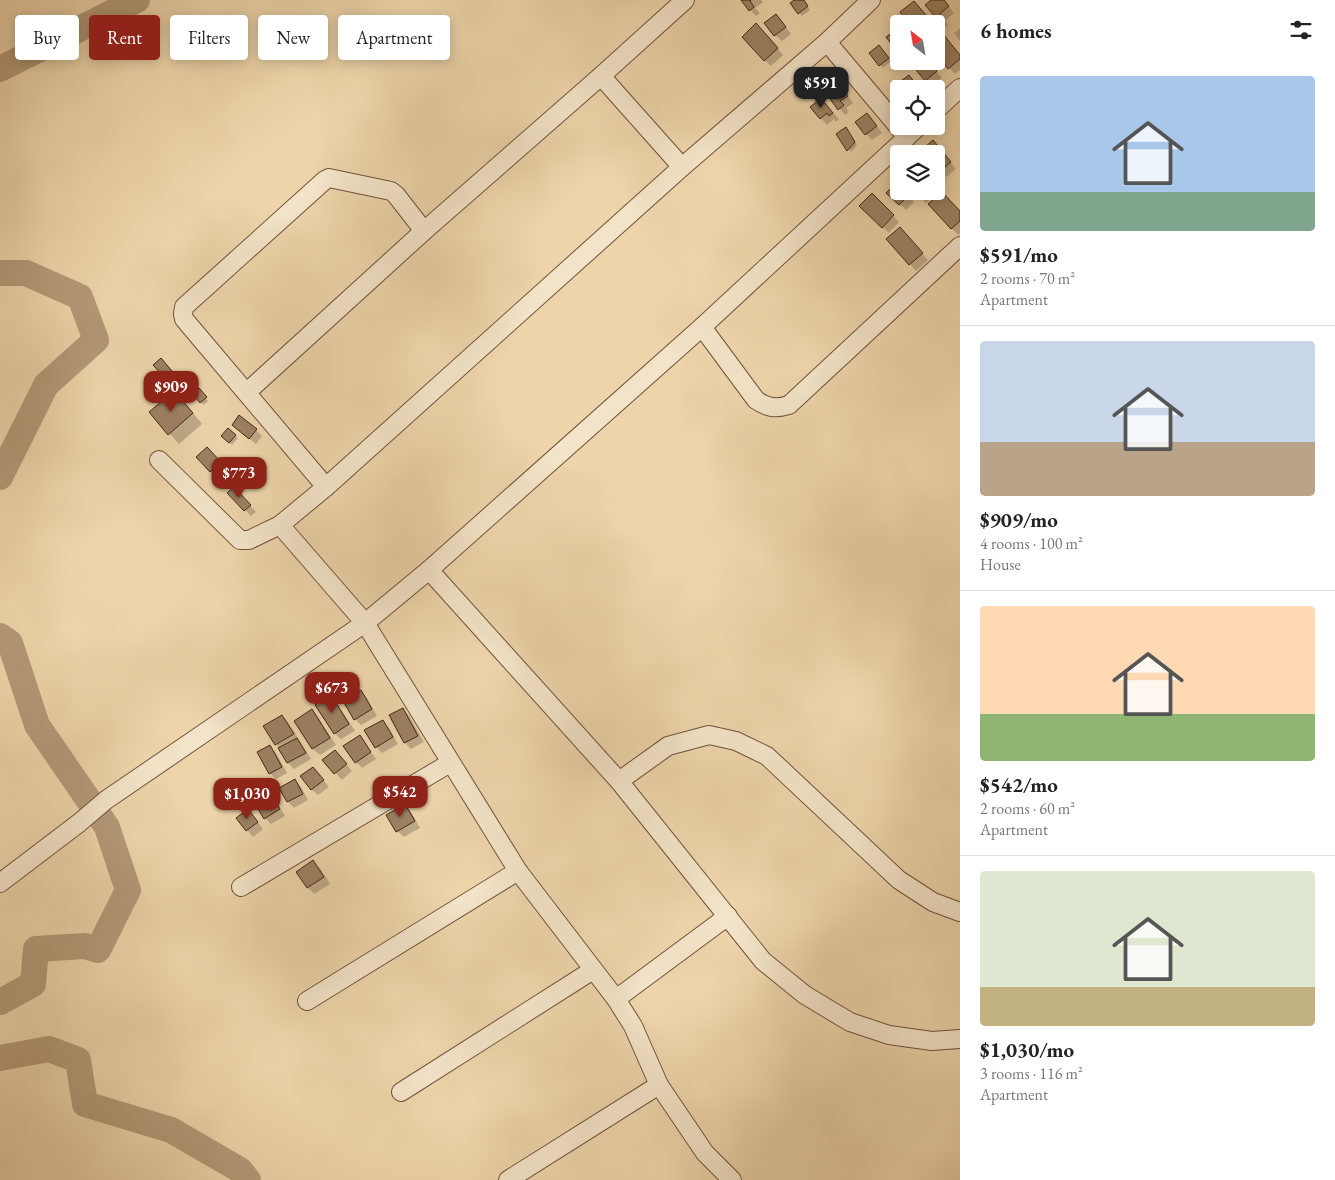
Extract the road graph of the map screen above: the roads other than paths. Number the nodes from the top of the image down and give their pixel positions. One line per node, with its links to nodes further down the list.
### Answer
1 (684, 0): 4 (street)
2 (871, 0): 3 (street)
3 (827, 42): 7 (street); 9 (street)
4 (601, 76): 9 (street); 10 (street)
5 (960, 88): 6 (street)
6 (945, 102)
7 (890, 108)
8 (910, 135): 12 (street)
9 (682, 167): 15 (street)
10 (424, 230): 13 (street); 13 (street)
11 (960, 246): 12 (street)
12 (702, 327): 17 (street)
13 (248, 392): 15 (street)
14 (159, 460): 16 (street)
15 (326, 487): 16 (street)
16 (280, 525): 18 (street)
17 (429, 570): 18 (street); 20 (street)
18 (365, 623): 19 (street); 22 (street)
19 (450, 763): 21 (street); 23 (street)
20 (620, 781): 24 (street); 25 (street)
21 (518, 871): 26 (street); 28 (street)
22 (0, 883)
23 (241, 887)
24 (960, 912)
25 (728, 916): 27 (street); 29 (street)
26 (593, 970): 27 (street); 31 (street)
27 (616, 999): 30 (street)
28 (307, 1001)
29 (960, 1039)
30 (659, 1085): 32 (street); 33 (street)
31 (401, 1092)
32 (508, 1180)
33 (732, 1180)

